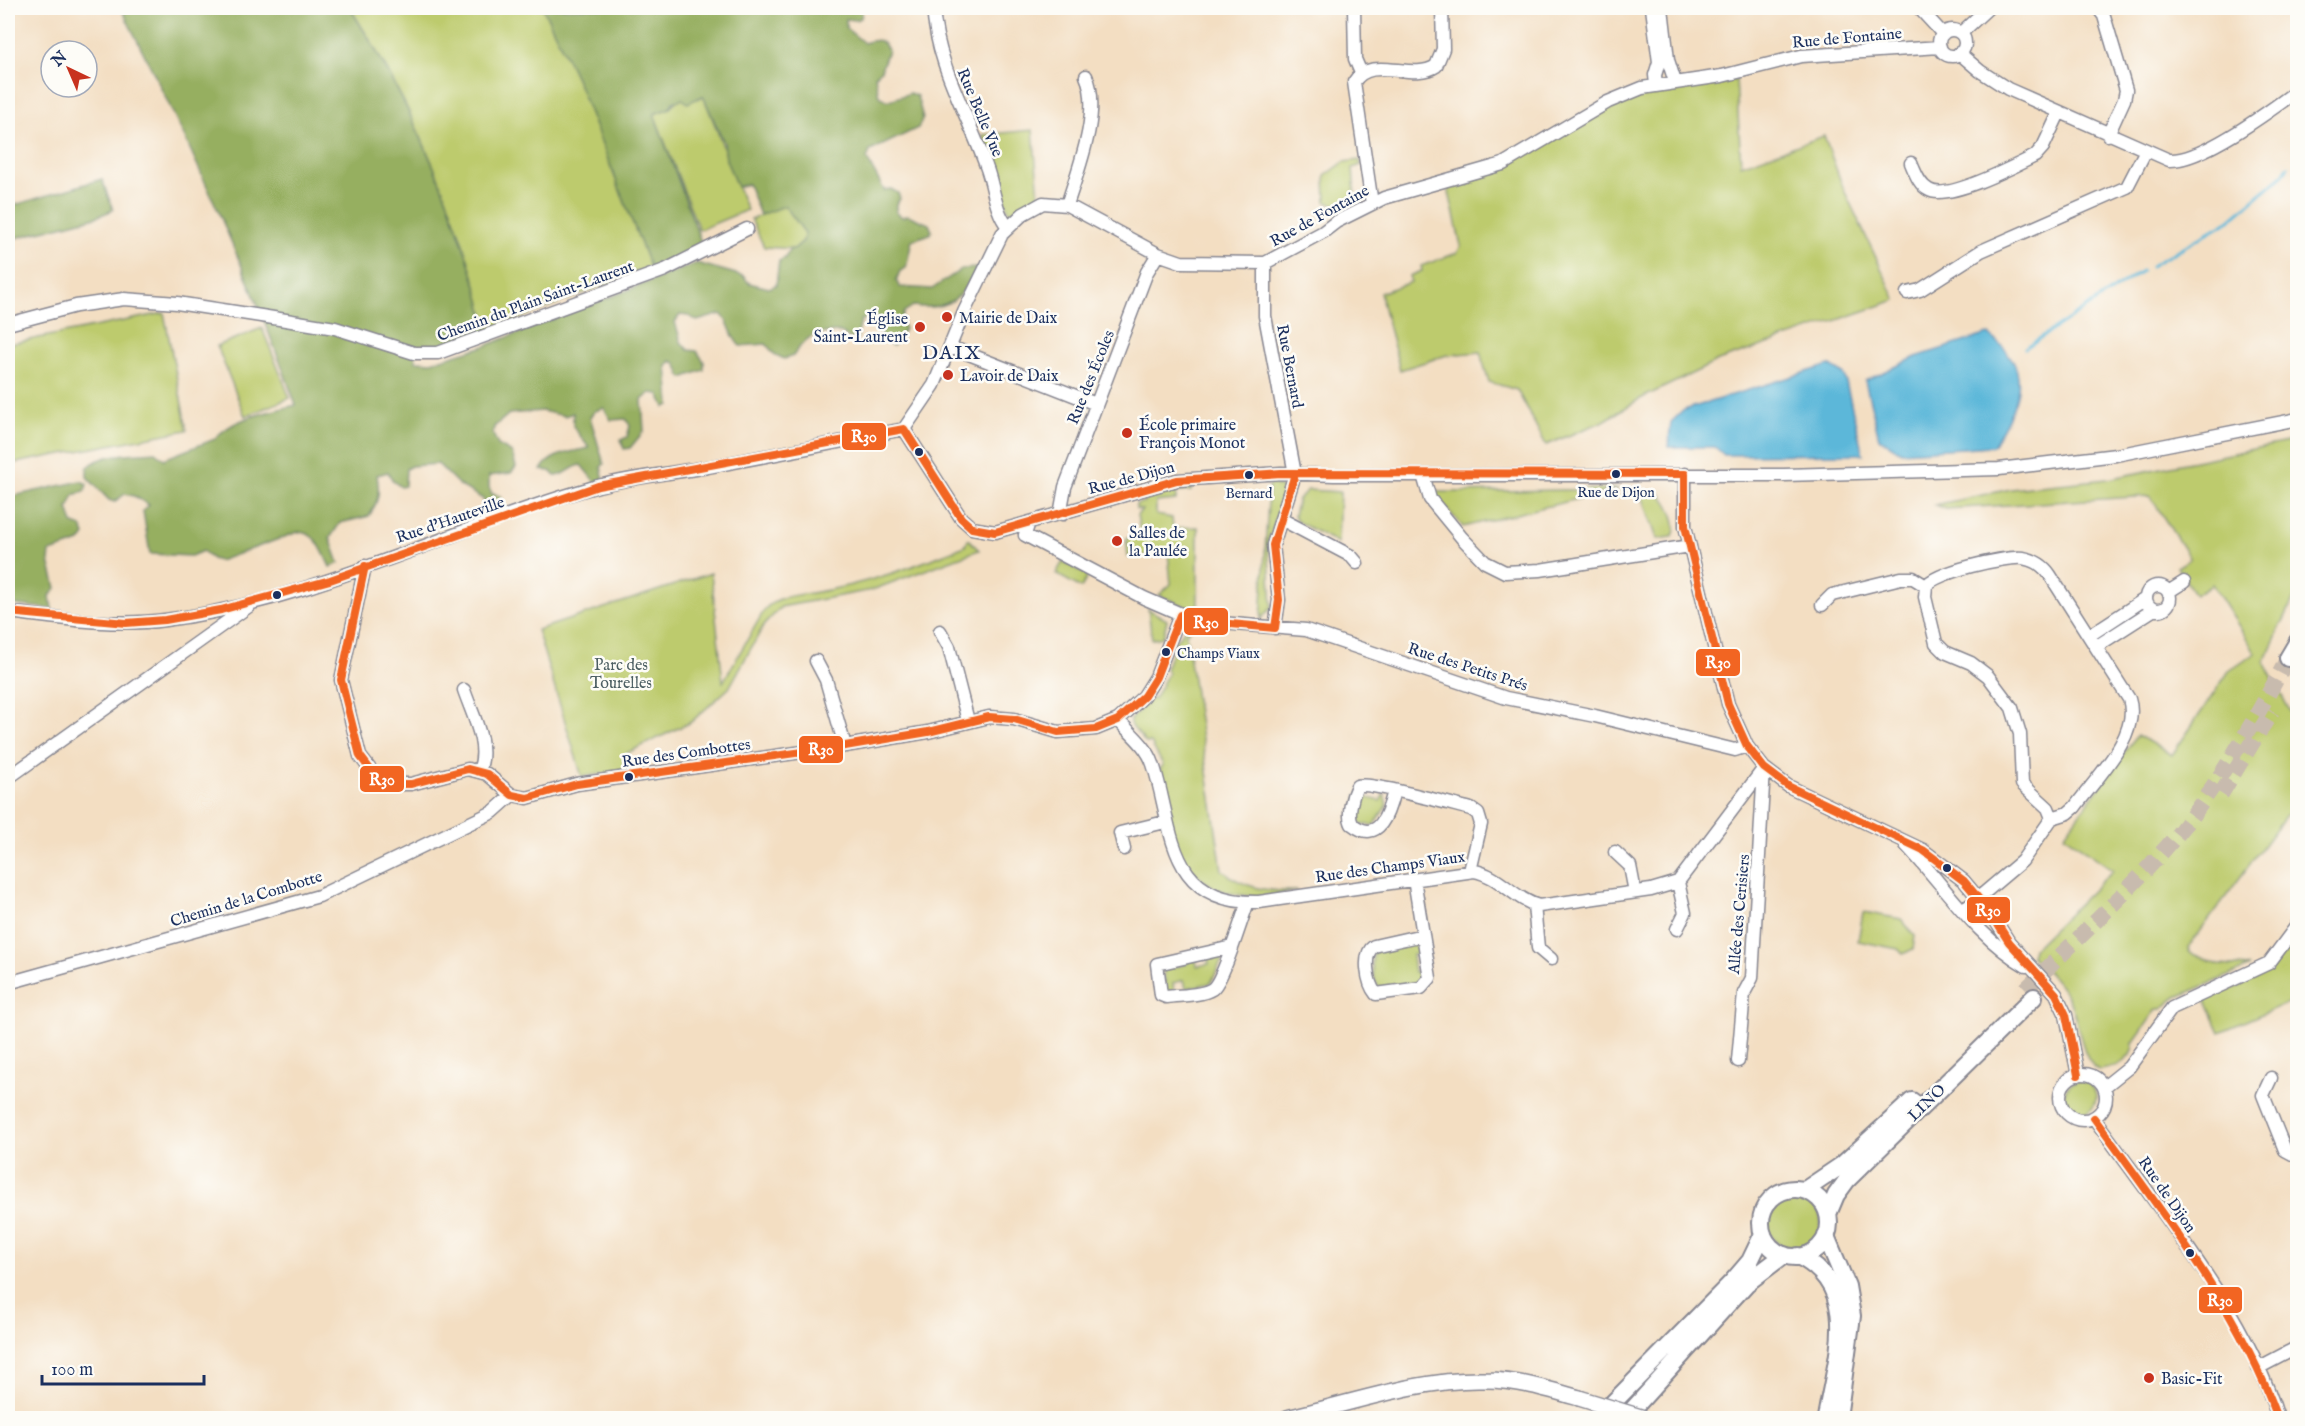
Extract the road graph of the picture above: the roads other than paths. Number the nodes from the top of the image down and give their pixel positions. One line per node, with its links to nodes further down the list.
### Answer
1 (933, 8): 24 (street, Rue Belle Vue)
2 (1354, 8): 13 (street)
3 (1442, 8): 13 (street)
4 (1652, 8): 16 (street)
5 (1662, 8): 15 (street)
6 (1919, 8): 10 (street)
7 (1988, 8): 9 (street)
8 (2098, 8): 19 (street)
9 (1961, 33): 10 (street); 12 (street)
10 (1943, 34): 11 (street)
11 (1940, 47): 12 (street); 15 (street, Rue de Fontaine)
12 (1959, 53): 18 (street)
13 (1361, 73): 22 (street)
14 (1086, 76): 23 (street)
15 (1675, 82): 16 (street, Rue de Fontaine)
16 (1656, 85): 22 (street, Rue de Fontaine)
17 (2298, 90): 20 (street)
18 (2059, 113): 19 (street); 21 (street)
19 (2108, 135): 20 (street)
20 (2145, 152): 28 (street)
21 (1911, 163)
22 (1372, 204): 27 (street, Rue de Fontaine)
23 (1067, 205): 24 (street, Rue de Fontaine); 26 (street, Rue de Fontaine)
24 (1008, 227): 30 (street, Rue de Fontaine)
25 (747, 229): 29 (street, Chemin du Plain Saint-Laurent)
26 (1158, 254): 27 (street, Rue de Fontaine); 31 (street, Rue des Écoles)
27 (1265, 263): 34 (street, Rue Bernard)
28 (1907, 293)
29 (8, 324)
30 (951, 347): 31 (street); 33 (street, Rue de Fontaine)
31 (1096, 404): 37 (street, Rue des Écoles)
32 (2298, 419): 35 (street, Rue de Dijon)
33 (904, 429): 39 (street, Rue de Dijon); 42 (street, Rue d'Hauteville)
34 (1295, 474): 36 (street, Rue de Dijon); 37 (street, Rue de Dijon); 38 (street)
35 (1685, 474): 36 (street, Rue de Dijon); 40 (street)
36 (1423, 475): 40 (street)
37 (1063, 514): 39 (street, Rue de Dijon)
38 (1281, 519): 41 (street); 52 (street)
39 (1028, 525): 51 (street, Rue des Petits Prés)
40 (1690, 546): 63 (street)
41 (1357, 563)
42 (365, 566): 47 (street, Rue d'Hauteville); 65 (street)
43 (2184, 582): 45 (street)
44 (1926, 586): 48 (street); 54 (street); 69 (street)
45 (2168, 592): 46 (street); 49 (street)
46 (2145, 599): 49 (street); 54 (street)
47 (253, 603): 50 (street, Rue d'Hauteville); 66 (street)
48 (1822, 605)
49 (2153, 610): 56 (street)
50 (8, 612)
51 (1180, 615): 52 (street, Rue des Petits Prés); 60 (street, Rue des Combottes)
52 (1275, 628): 63 (street, Rue des Petits Prés)
53 (940, 631): 61 (street)
54 (2090, 635): 56 (street)
55 (2298, 641): 58 (highway)
56 (2097, 646): 69 (street)
57 (816, 661): 62 (street)
58 (2294, 663)
59 (464, 690): 65 (street)
60 (1118, 720): 61 (street, Rue des Combottes); 70 (street, Rue des Champs Viaux)
61 (968, 721): 62 (street, Rue des Combottes)
62 (845, 746): 68 (street, Rue des Combottes)
63 (1747, 746): 64 (street)
64 (1764, 768): 71 (street); 76 (street); 89 (street, Allée des Cerisiers)
65 (479, 770): 68 (street)
66 (8, 778)
67 (1394, 791): 74 (street)
68 (512, 795): 88 (street, Chemin de la Combotte)
69 (2052, 818): 78 (street)
70 (1165, 822): 72 (street); 79 (street, Rue des Champs Viaux)
71 (1903, 842): 78 (street); 81 (street)
72 (1124, 849)
73 (1615, 852): 77 (street)
74 (1470, 871): 75 (street, Rue des Champs Viaux); 80 (street, Rue des Champs Viaux)
75 (1414, 879): 79 (street, Rue des Champs Viaux); 84 (street)
76 (1678, 882): 77 (street); 83 (street)
77 (1635, 892): 80 (street)
78 (1979, 897): 81 (street); 87 (street)
79 (1248, 902): 85 (street)
80 (1534, 905): 86 (street)
81 (1964, 910): 87 (street)
82 (2298, 924): 92 (street)
83 (1677, 929)
84 (1423, 935): 84 (street)
85 (1232, 947): 85 (street)
86 (1551, 959)
87 (2036, 973): 90 (street)
88 (8, 983)
89 (1737, 1061)
90 (2078, 1075): 92 (street); 93 (street)
91 (2271, 1078): 94 (street)
92 (2104, 1087): 93 (street)
93 (2094, 1118): 101 (street, Rue de Dijon)
94 (2298, 1157)
95 (1805, 1190): 96 (highway); 96 (highway, LINO); 97 (highway, LINO)
96 (1828, 1214): 98 (highway, LINO)
97 (1763, 1234): 99 (highway); 103 (highway, LINO)
98 (1826, 1236): 99 (highway); 107 (highway)
99 (1791, 1256): 104 (highway); 106 (highway)
100 (2298, 1347): 101 (street)
101 (2258, 1368): 108 (street, Rue de Dijon)
102 (1287, 1419): 105 (main road, bridge)
103 (1598, 1419)
104 (1625, 1419)
105 (1644, 1419)
106 (1826, 1419)
107 (1838, 1419)
108 (2278, 1419)

